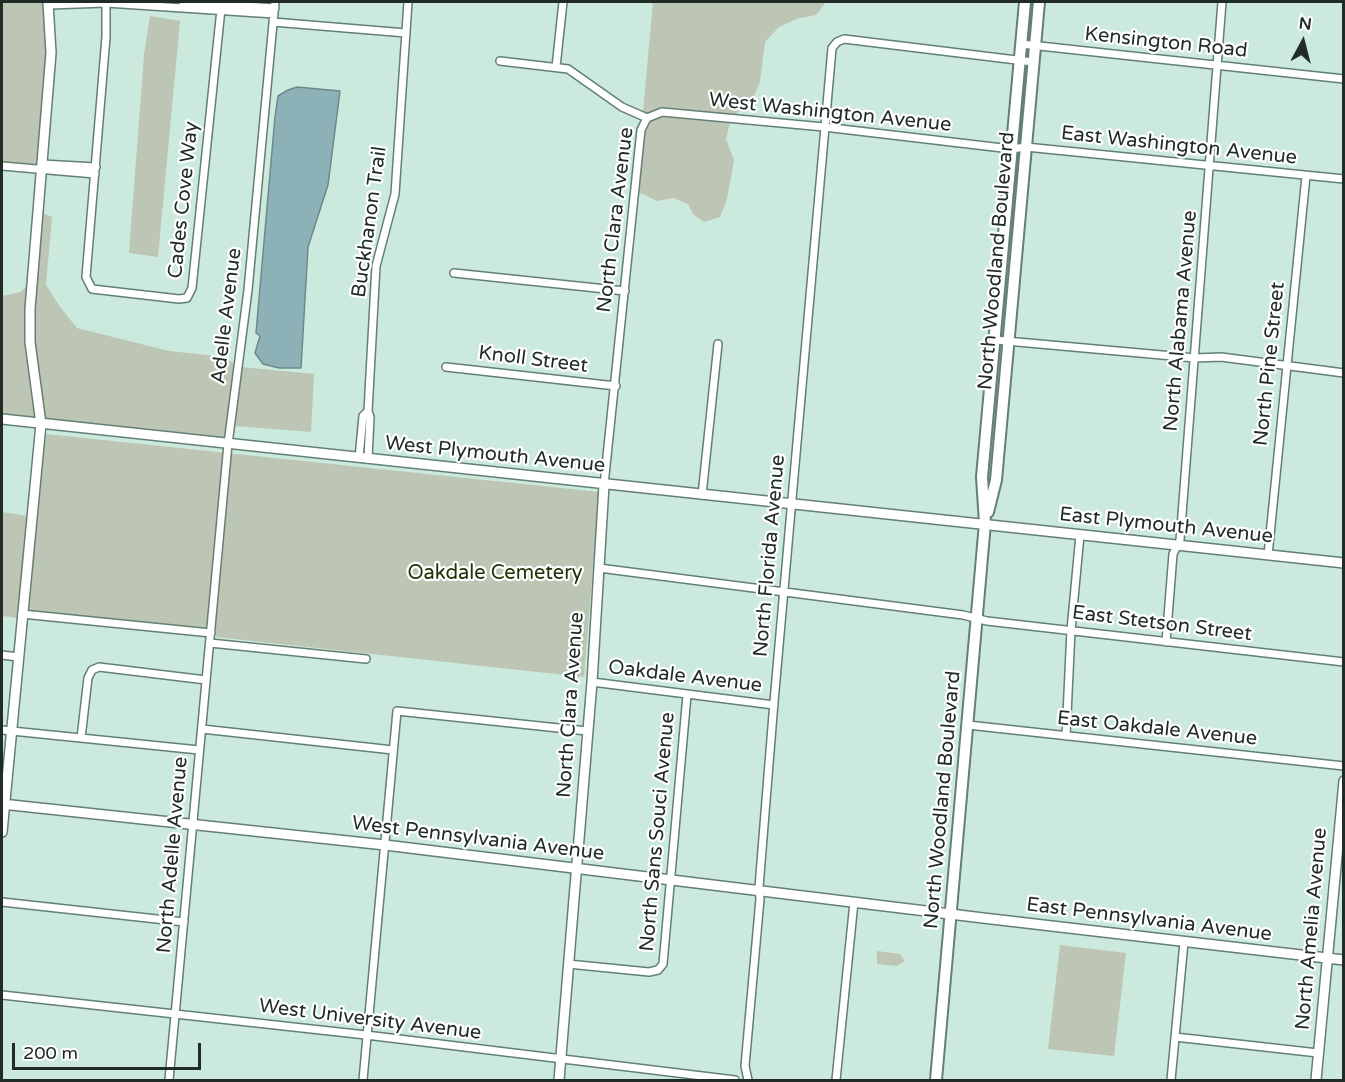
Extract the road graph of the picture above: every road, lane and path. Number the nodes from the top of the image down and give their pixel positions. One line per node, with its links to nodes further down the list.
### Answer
1 (408, 2): 12 (street, Buckhanon Trail)
2 (563, 2): 19 (street)
3 (1025, 2): 13 (main road, North Woodland Boulevard)
4 (1039, 2): 14 (main road, North Woodland Boulevard)
5 (1222, 2): 18 (street, North Alabama Avenue)
6 (48, 3): 7 (street); 26 (street)
7 (106, 3): 8 (street); 28 (street, Cades Cove Way)
8 (182, 4): 9 (street); 10 (street)
9 (275, 8): 10 (street); 11 (street, Adelle Avenue)
10 (221, 9): 28 (street, Cades Cove Way)
11 (273, 22): 12 (street); 43 (street, Adelle Avenue)
12 (406, 33): 44 (street, Buckhanon Trail)
13 (1021, 44): 14 (street, Kensington Road); 16 (main road, North Woodland Boulevard)
14 (1035, 46): 17 (main road, North Woodland Boulevard); 18 (street, Kensington Road)
15 (500, 61): 19 (street)
16 (1020, 61): 17 (street); 22 (street, North Florida Avenue); 24 (main road, North Woodland Boulevard)
17 (1033, 62): 23 (main road, North Woodland Boulevard)
18 (1216, 65): 20 (street, Kensington Road); 27 (street, North Alabama Avenue)
19 (556, 67): 21 (street)
20 (1344, 79)
21 (647, 118): 22 (street, West Washington Avenue); 32 (street, North Clara Avenue)
22 (824, 127): 24 (street, West Washington Avenue); 47 (street, North Florida Avenue)
23 (1026, 147): 24 (street, East Washington Avenue); 27 (street, East Washington Avenue); 34 (main road, North Woodland Boulevard)
24 (1011, 149): 33 (main road, North Woodland Boulevard)
25 (2, 166): 26 (street)
26 (41, 167): 28 (street); 42 (street)
27 (1210, 167): 29 (street, East Washington Avenue); 36 (street, North Alabama Avenue)
28 (96, 171)
29 (1306, 176): 30 (street, East Washington Avenue); 37 (street, North Pine Street)
30 (1344, 179)
31 (454, 273): 32 (street)
32 (625, 291): 40 (street, North Clara Avenue)
33 (995, 340): 34 (street); 48 (main road, North Woodland Boulevard)
34 (1009, 341): 36 (street); 48 (main road, North Woodland Boulevard)
35 (718, 344): 46 (street)
36 (1195, 358): 37 (street); 50 (street, North Alabama Avenue)
37 (1287, 365): 39 (street); 51 (street, North Pine Street)
38 (446, 367): 40 (street, Knoll Street)
39 (1344, 373)
40 (616, 386): 45 (street, North Clara Avenue)
41 (2, 419): 42 (street, West Plymouth Avenue)
42 (41, 424): 43 (street, West Plymouth Avenue); 55 (street)
43 (228, 444): 44 (street, West Plymouth Avenue); 58 (street, Adelle Avenue)
44 (363, 458): 45 (street, West Plymouth Avenue)
45 (604, 485): 46 (street, West Plymouth Avenue); 53 (street, North Clara Avenue)
46 (702, 495): 47 (street, West Plymouth Avenue)
47 (790, 504): 48 (street, West Plymouth Avenue); 54 (street, North Florida Avenue)
48 (985, 524): 49 (street, East Plymouth Avenue); 56 (main road, North Woodland Boulevard)
49 (1080, 535): 50 (street, East Plymouth Avenue); 57 (street)
50 (1177, 545): 51 (street, East Plymouth Avenue); 59 (street, North Alabama Avenue)
51 (1268, 555): 52 (street, East Plymouth Avenue)
52 (1344, 563)
53 (599, 568): 54 (street, East Stetson Street); 66 (street, North Clara Avenue)
54 (784, 593): 56 (street, East Stetson Street); 68 (street, North Florida Avenue)
55 (22, 614): 58 (street); 62 (street)
56 (976, 618): 57 (street, East Stetson Street); 69 (main road, North Woodland Boulevard)
57 (1071, 630): 59 (street, East Stetson Street); 73 (street)
58 (211, 633): 60 (street, North Adelle Avenue)
59 (1166, 642): 64 (street, East Stetson Street)
60 (210, 644): 63 (street); 65 (street, North Adelle Avenue)
61 (2, 656): 62 (street)
62 (18, 657): 71 (street)
63 (366, 659)
64 (1344, 662)
65 (206, 680): 70 (street, North Adelle Avenue); 74 (street)
66 (592, 682): 67 (street, Oakdale Avenue); 72 (street, North Clara Avenue)
67 (687, 695): 68 (street, Oakdale Avenue); 85 (street, North Sans Souci Avenue)
68 (774, 705): 86 (street, North Florida Avenue)
69 (968, 725): 73 (street, East Oakdale Avenue); 89 (main road, North Woodland Boulevard)
70 (202, 729): 75 (street, North Adelle Avenue); 76 (street)
71 (7, 730): 74 (street); 79 (street)
72 (587, 731): 76 (street); 84 (street, North Clara Avenue)
73 (1066, 736): 77 (street, East Oakdale Avenue)
74 (81, 738): 75 (street)
75 (199, 750): 81 (street, North Adelle Avenue)
76 (393, 750): 83 (street)
77 (1344, 766)
78 (1344, 781): 80 (street, North Amelia Avenue)
79 (3, 804): 81 (street, West Pennsylvania Avenue); 82 (street)
80 (1343, 804): 92 (street, North Amelia Avenue)
81 (193, 824): 83 (street, West Pennsylvania Avenue); 90 (street, North Adelle Avenue)
82 (2, 832)
83 (385, 845): 84 (street, West Pennsylvania Avenue); 97 (street)
84 (576, 868): 85 (street, West Pennsylvania Avenue); 94 (street, North Clara Avenue)
85 (670, 880): 86 (street, West Pennsylvania Avenue); 94 (street, North Sans Souci Avenue)
86 (760, 891): 88 (street, West Pennsylvania Avenue); 107 (street, North Florida Avenue)
87 (2, 902): 90 (street)
88 (854, 902): 89 (street, West Pennsylvania Avenue); 108 (street)
89 (951, 914): 91 (street, East Pennsylvania Avenue); 109 (main road, North Woodland Boulevard)
90 (184, 922): 96 (street, North Adelle Avenue)
91 (1184, 942): 92 (street, East Pennsylvania Avenue); 98 (street)
92 (1326, 958): 93 (street, East Pennsylvania Avenue); 99 (street, North Amelia Avenue)
93 (1344, 960)
94 (568, 964): 100 (street, North Clara Avenue)
95 (2, 995): 96 (street, West University Avenue)
96 (175, 1014): 97 (street, West University Avenue); 102 (street, North Adelle Avenue)
97 (366, 1035): 100 (street, West University Avenue); 103 (street)
98 (1175, 1037): 99 (street); 110 (street)
99 (1318, 1053): 111 (street, North Amelia Avenue)
100 (561, 1058): 101 (street, West University Avenue); 104 (street, North Clara Avenue)
101 (659, 1070): 105 (street); 106 (street, West University Avenue)
102 (169, 1080)
103 (363, 1080)
104 (559, 1080)
105 (658, 1080)
106 (735, 1080)
107 (748, 1080)
108 (837, 1080)
109 (936, 1080)
110 (1171, 1080)
111 (1316, 1080)

